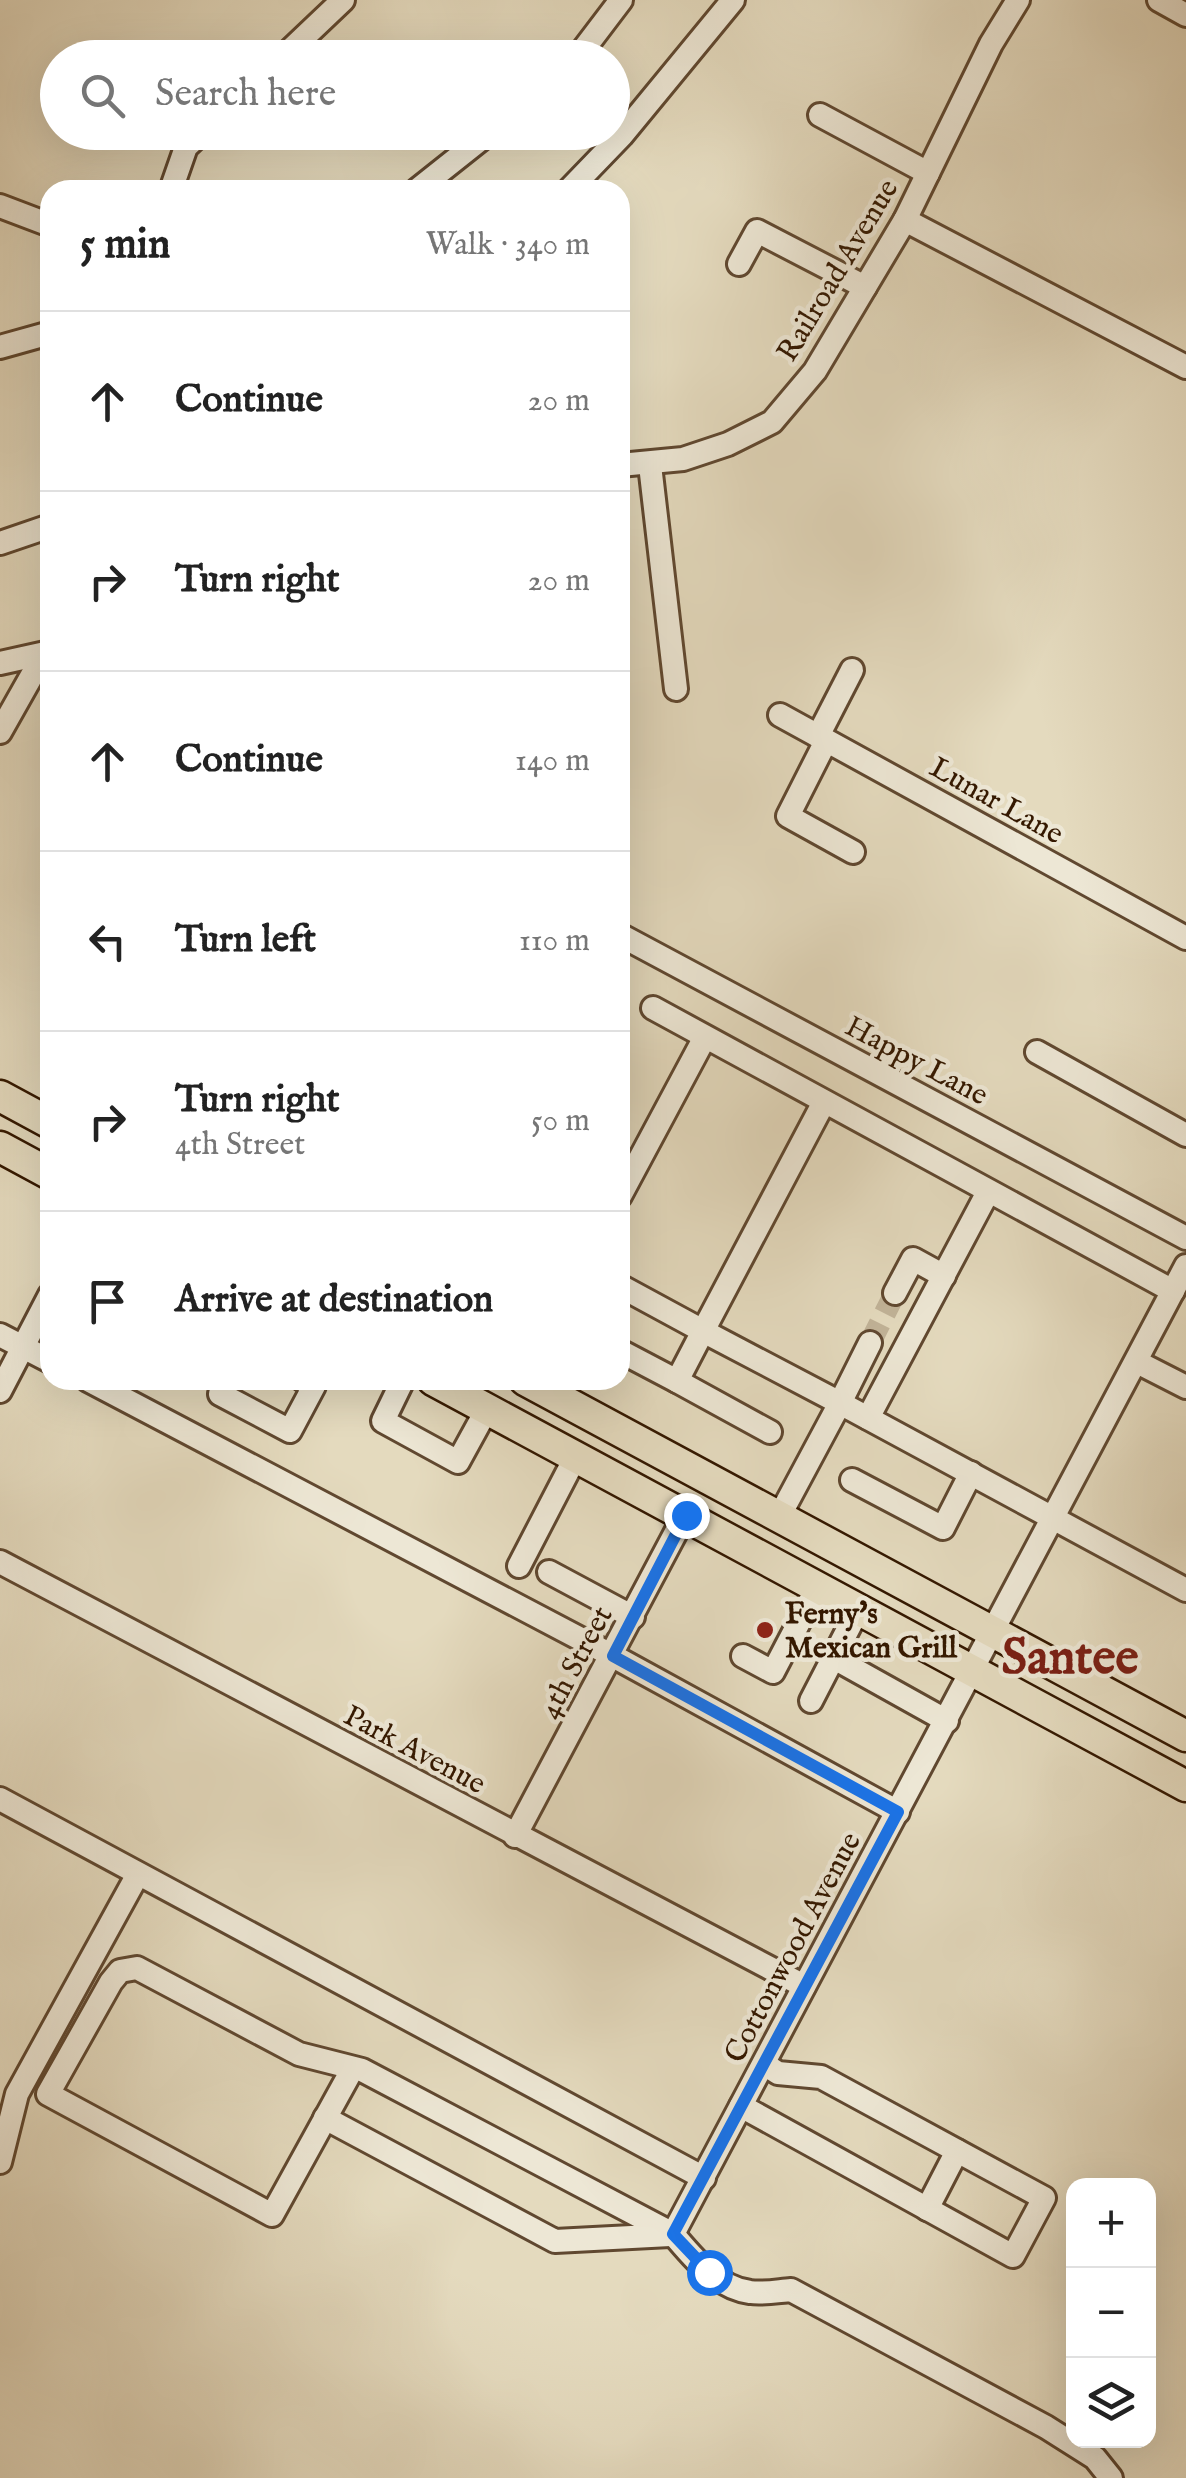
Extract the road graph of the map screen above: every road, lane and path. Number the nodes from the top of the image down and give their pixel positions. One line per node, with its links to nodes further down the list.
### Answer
1 (343, 0): 7 (street)
2 (622, 0): 8 (street)
3 (732, 0): 10 (street)
4 (1018, 0): 14 (street, Railroad Avenue)
5 (1159, 0): 6 (street)
6 (1186, 15)
7 (301, 40)
8 (591, 40)
9 (820, 115): 14 (street)
10 (630, 125)
11 (185, 150): 15 (street)
12 (467, 150): 16 (street)
13 (607, 150): 17 (street)
14 (928, 173): 19 (street, Railroad Avenue)
15 (174, 180)
16 (430, 180)
17 (578, 180)
18 (0, 206): 20 (street)
19 (905, 220): 22 (street, Railroad Avenue); 25 (street)
20 (40, 221)
21 (739, 264): 22 (street)
22 (865, 286): 27 (street, Railroad Avenue)
23 (40, 336): 24 (street)
24 (0, 348)
25 (1186, 367)
26 (630, 464): 27 (street, Railroad Avenue)
27 (650, 464): 34 (street)
28 (40, 529): 29 (street)
29 (0, 542)
30 (40, 654): 31 (street)
31 (0, 663)
32 (40, 665): 36 (street)
33 (852, 670): 37 (street)
34 (676, 689)
35 (780, 715): 37 (street, Lunar Lane)
36 (0, 732)
37 (822, 738): 38 (street); 39 (street, Lunar Lane)
38 (854, 852)
39 (1186, 938)
40 (630, 940): 52 (street, Happy Lane)
41 (653, 1008): 42 (street)
42 (705, 1037): 45 (street); 50 (street)
43 (1038, 1052): 47 (street)
44 (0, 1096): 46 (main road)
45 (824, 1102): 51 (street); 58 (street)
46 (40, 1118)
47 (1186, 1135)
48 (0, 1147): 49 (main road)
49 (40, 1169)
50 (630, 1177)
51 (988, 1192): 53 (street); 54 (street)
52 (1186, 1238)
53 (944, 1276): 56 (street); 76 (street)
54 (1182, 1276): 64 (street, Cottonwood Avenue)
55 (630, 1291): 58 (street)
56 (895, 1293)
57 (40, 1316): 61 (street)
58 (703, 1331): 65 (street); 74 (street)
59 (0, 1334): 61 (street)
60 (870, 1343): 74 (street)
61 (24, 1347): 62 (street); 72 (street)
62 (40, 1355)
63 (630, 1356): 65 (street)
64 (1137, 1362): 66 (street); 83 (street, Cottonwood Avenue)
65 (677, 1381): 77 (street)
66 (1186, 1388)
67 (107, 1390): 92 (street)
68 (312, 1390): 73 (street)
69 (398, 1390): 75 (street)
70 (452, 1390): 75 (main road)
71 (544, 1390): 82 (main road)
72 (0, 1391)
73 (220, 1394)
74 (840, 1403): 76 (street); 82 (street)
75 (487, 1409): 78 (main road)
76 (868, 1418): 79 (street)
77 (770, 1432)
78 (576, 1456): 81 (main road); 85 (street)
79 (971, 1473): 80 (street); 83 (street)
80 (852, 1480)
81 (686, 1515): 87 (main road); 90 (street, 4th Street)
82 (780, 1518): 91 (main road)
83 (1054, 1519): 88 (street); 91 (street, Cottonwood Avenue)
84 (0, 1562): 102 (street, Park Avenue)
85 (519, 1566)
86 (549, 1572): 90 (street)
87 (818, 1586): 89 (main road); 93 (street)
88 (1186, 1590)
89 (859, 1608): 94 (street); 95 (main road)
90 (634, 1616): 92 (street, 4th Street)
91 (993, 1633): 95 (street, Cottonwood Avenue); 98 (main road)
92 (613, 1656): 101 (street); 102 (street, 4th Street)
93 (743, 1656)
94 (834, 1658): 96 (street); 97 (street)
95 (974, 1670): 97 (street, Cottonwood Avenue); 99 (main road)
96 (811, 1700)
97 (947, 1721): 101 (street, Cottonwood Avenue)
98 (1186, 1736)
99 (1186, 1786)
100 (0, 1799): 103 (street)
101 (898, 1812): 104 (street, Cottonwood Avenue)
102 (515, 1836): 104 (street, Park Avenue)
103 (138, 1874): 110 (street); 111 (street)
104 (804, 1986): 105 (street, Cottonwood Avenue)
105 (764, 2064): 107 (street, Cottonwood Avenue); 109 (street)
106 (352, 2068): 108 (street); 108 (street); 113 (street)
107 (741, 2106): 111 (street, Cottonwood Avenue); 112 (street)
108 (325, 2118): 113 (street)
109 (957, 2151): 112 (street); 112 (street)
110 (0, 2162)
111 (704, 2178): 113 (street, Cottonwood Avenue)
112 (927, 2208)
113 (673, 2234): 114 (street)
114 (1111, 2478)

